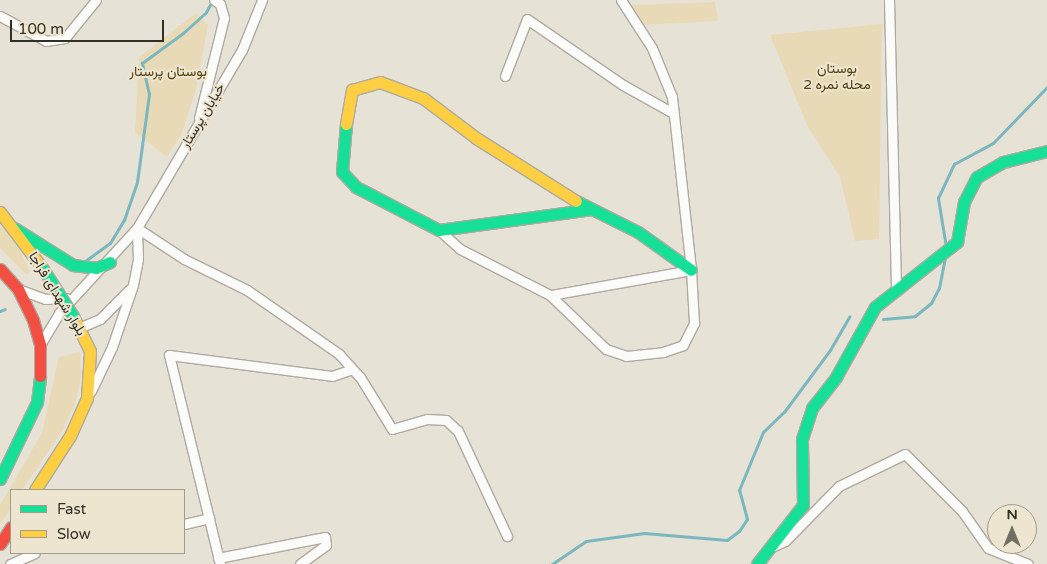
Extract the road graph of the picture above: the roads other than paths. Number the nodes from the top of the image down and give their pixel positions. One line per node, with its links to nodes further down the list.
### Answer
1 (96, 0): 6 (street)
2 (262, 0): 9 (street, خیابان پرستار)
3 (621, 0): 8 (street)
4 (889, 0): 21 (street)
5 (217, 2): 9 (street)
6 (0, 16)
7 (505, 76): 8 (street)
8 (673, 113): 18 (street)
9 (198, 123): 14 (street, خیابان پرستار)
10 (1047, 151): 21 (street)
11 (592, 209): 15 (street); 15 (street); 18 (street)
12 (0, 212): 13 (street, بلوار شهدای فراجا)
13 (14, 228): 16 (street); 24 (street, بلوار شهدای فراجا, bridge)
14 (137, 228): 16 (street, خیابان پرستار); 19 (street); 26 (street)
15 (439, 230): 22 (street)
16 (110, 262): 23 (street, خیابان پرستار)
17 (0, 268): 20 (street)
18 (690, 270): 22 (street); 22 (street)
19 (133, 284): 24 (street); 27 (street)
20 (18, 289): 23 (street); 25 (street)
21 (896, 291): 35 (street)
22 (550, 296)
23 (70, 300): 25 (street, خیابان پرستار)
24 (81, 327): 27 (street, بلوار شهدای فراجا)
25 (40, 344): 28 (street)
26 (352, 369): 30 (street); 33 (street)
27 (87, 398): 29 (street, بلوار شهدای فراجا)
28 (0, 480)
29 (36, 489)
30 (208, 518): 31 (street); 37 (street)
31 (185, 524)
32 (10, 529): 34 (street)
33 (507, 536)
34 (0, 544)
35 (770, 548): 40 (street); 41 (street)
36 (33, 554): 38 (street)
37 (219, 561): 39 (street)
38 (10, 564)
39 (300, 564)
40 (757, 564)
41 (1028, 564)

